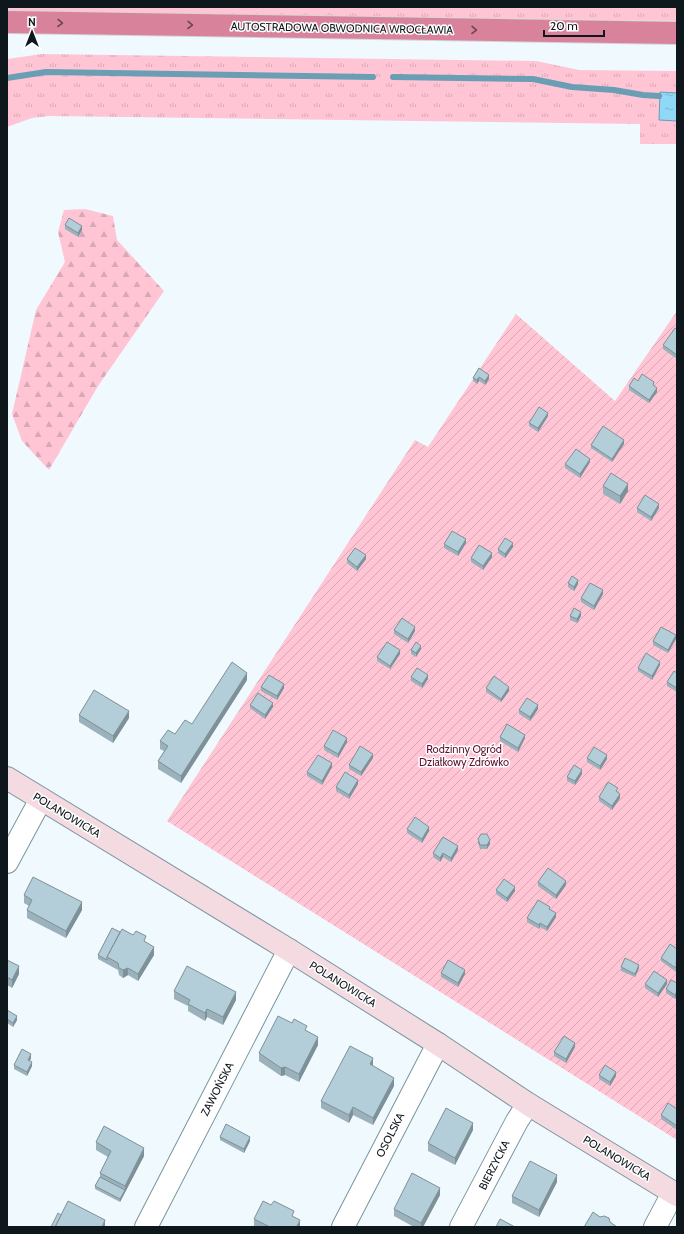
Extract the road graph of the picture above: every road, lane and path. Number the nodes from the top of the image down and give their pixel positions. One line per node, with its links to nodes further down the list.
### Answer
1 (7, 22): 2 (highway, AUTOSTRADOWA OBWODNICA WROCŁAWIA, one-way to 2)
2 (677, 33)
3 (7, 778): 4 (street, POLANOWICKA)
4 (41, 799): 5 (street); 6 (street, POLANOWICKA)
5 (7, 862)
6 (289, 950): 7 (street, POLANOWICKA); 10 (street, ZAWOŃSKA)
7 (438, 1044): 8 (street, POLANOWICKA); 11 (street, OSOLSKA)
8 (528, 1104): 9 (street, POLANOWICKA); 12 (street, BIERZYCKA)
9 (675, 1194): 13 (street)
10 (146, 1227)
11 (343, 1227)
12 (461, 1227)
13 (655, 1227)

